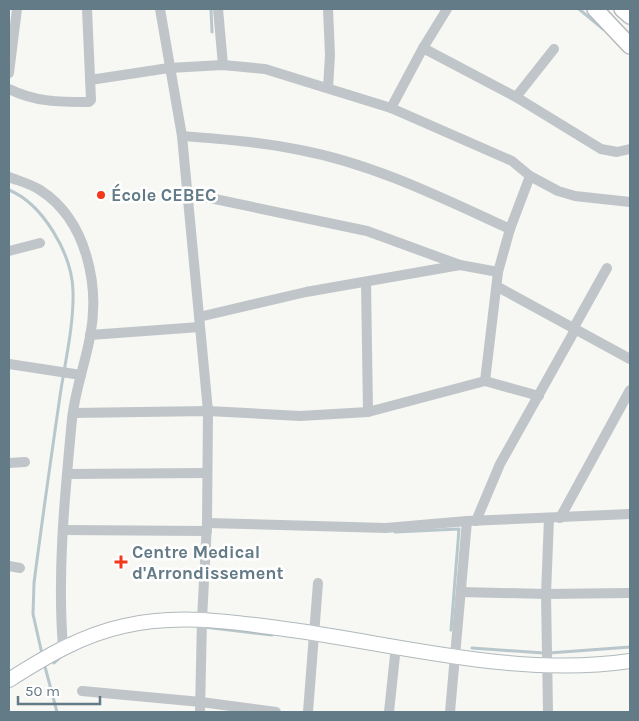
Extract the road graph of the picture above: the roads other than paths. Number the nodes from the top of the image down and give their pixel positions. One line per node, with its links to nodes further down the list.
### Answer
1 (17, 9): 15 (street)
2 (87, 9): 16 (street)
3 (160, 9): 14 (street)
4 (218, 9): 13 (street)
5 (328, 9): 17 (street)
6 (447, 9): 11 (street)
7 (595, 9): 10 (main road)
8 (622, 9): 9 (main road)
9 (630, 16)
10 (630, 46)
11 (422, 48): 19 (street); 20 (street)
12 (554, 49): 19 (street)
13 (223, 66): 14 (street); 17 (street)
14 (169, 68): 16 (street); 21 (street)
15 (9, 74)
16 (90, 80): 18 (street)
17 (328, 88): 20 (street)
18 (9, 89)
19 (516, 96): 22 (street)
20 (391, 108): 23 (street)
21 (182, 136): 25 (street); 27 (street)
22 (630, 149)
23 (530, 176): 26 (street); 27 (street)
24 (9, 177): 37 (street)
25 (186, 193): 30 (street); 35 (street)
26 (630, 202)
27 (510, 230): 32 (street)
28 (40, 243): 29 (street)
29 (9, 251)
30 (460, 265): 32 (street); 33 (street)
31 (607, 268): 36 (street)
32 (498, 272): 34 (street)
33 (366, 282): 35 (street); 45 (street)
34 (498, 286): 36 (street); 41 (street)
35 (200, 322): 37 (street); 44 (street)
36 (574, 329): 38 (street); 43 (street)
37 (90, 335): 40 (street)
38 (630, 359)
39 (9, 364): 40 (street)
40 (81, 375): 46 (street)
41 (485, 381): 43 (street); 45 (street)
42 (630, 390): 53 (street)
43 (539, 396): 54 (street)
44 (208, 411): 45 (street); 46 (street); 49 (street)
45 (368, 412)
46 (73, 413): 50 (street)
47 (25, 462): 48 (street)
48 (9, 463)
49 (208, 473): 50 (street); 55 (street)
50 (67, 474): 56 (street)
51 (630, 514): 53 (street)
52 (549, 518): 53 (street); 54 (street); 61 (street)
53 (560, 518)
54 (472, 521): 55 (street); 60 (street)
55 (207, 527): 56 (street); 63 (street)
56 (63, 530): 66 (street)
57 (9, 566): 58 (street)
58 (20, 568)
59 (318, 583): 64 (street)
60 (461, 592): 61 (street); 67 (street)
61 (546, 594): 62 (street); 69 (street)
62 (630, 594)
63 (202, 619): 64 (main road); 66 (main road); 72 (street)
64 (315, 633): 65 (main road); 74 (street)
65 (396, 646): 67 (main road); 75 (street)
66 (59, 649): 70 (main road)
67 (455, 655): 69 (main road); 76 (street)
68 (630, 661): 69 (main road)
69 (546, 665): 77 (street)
70 (9, 680)
71 (82, 691): 72 (street)
72 (200, 707): 73 (street)
73 (276, 712)
74 (308, 712)
75 (389, 712)
76 (450, 712)
77 (548, 712)

